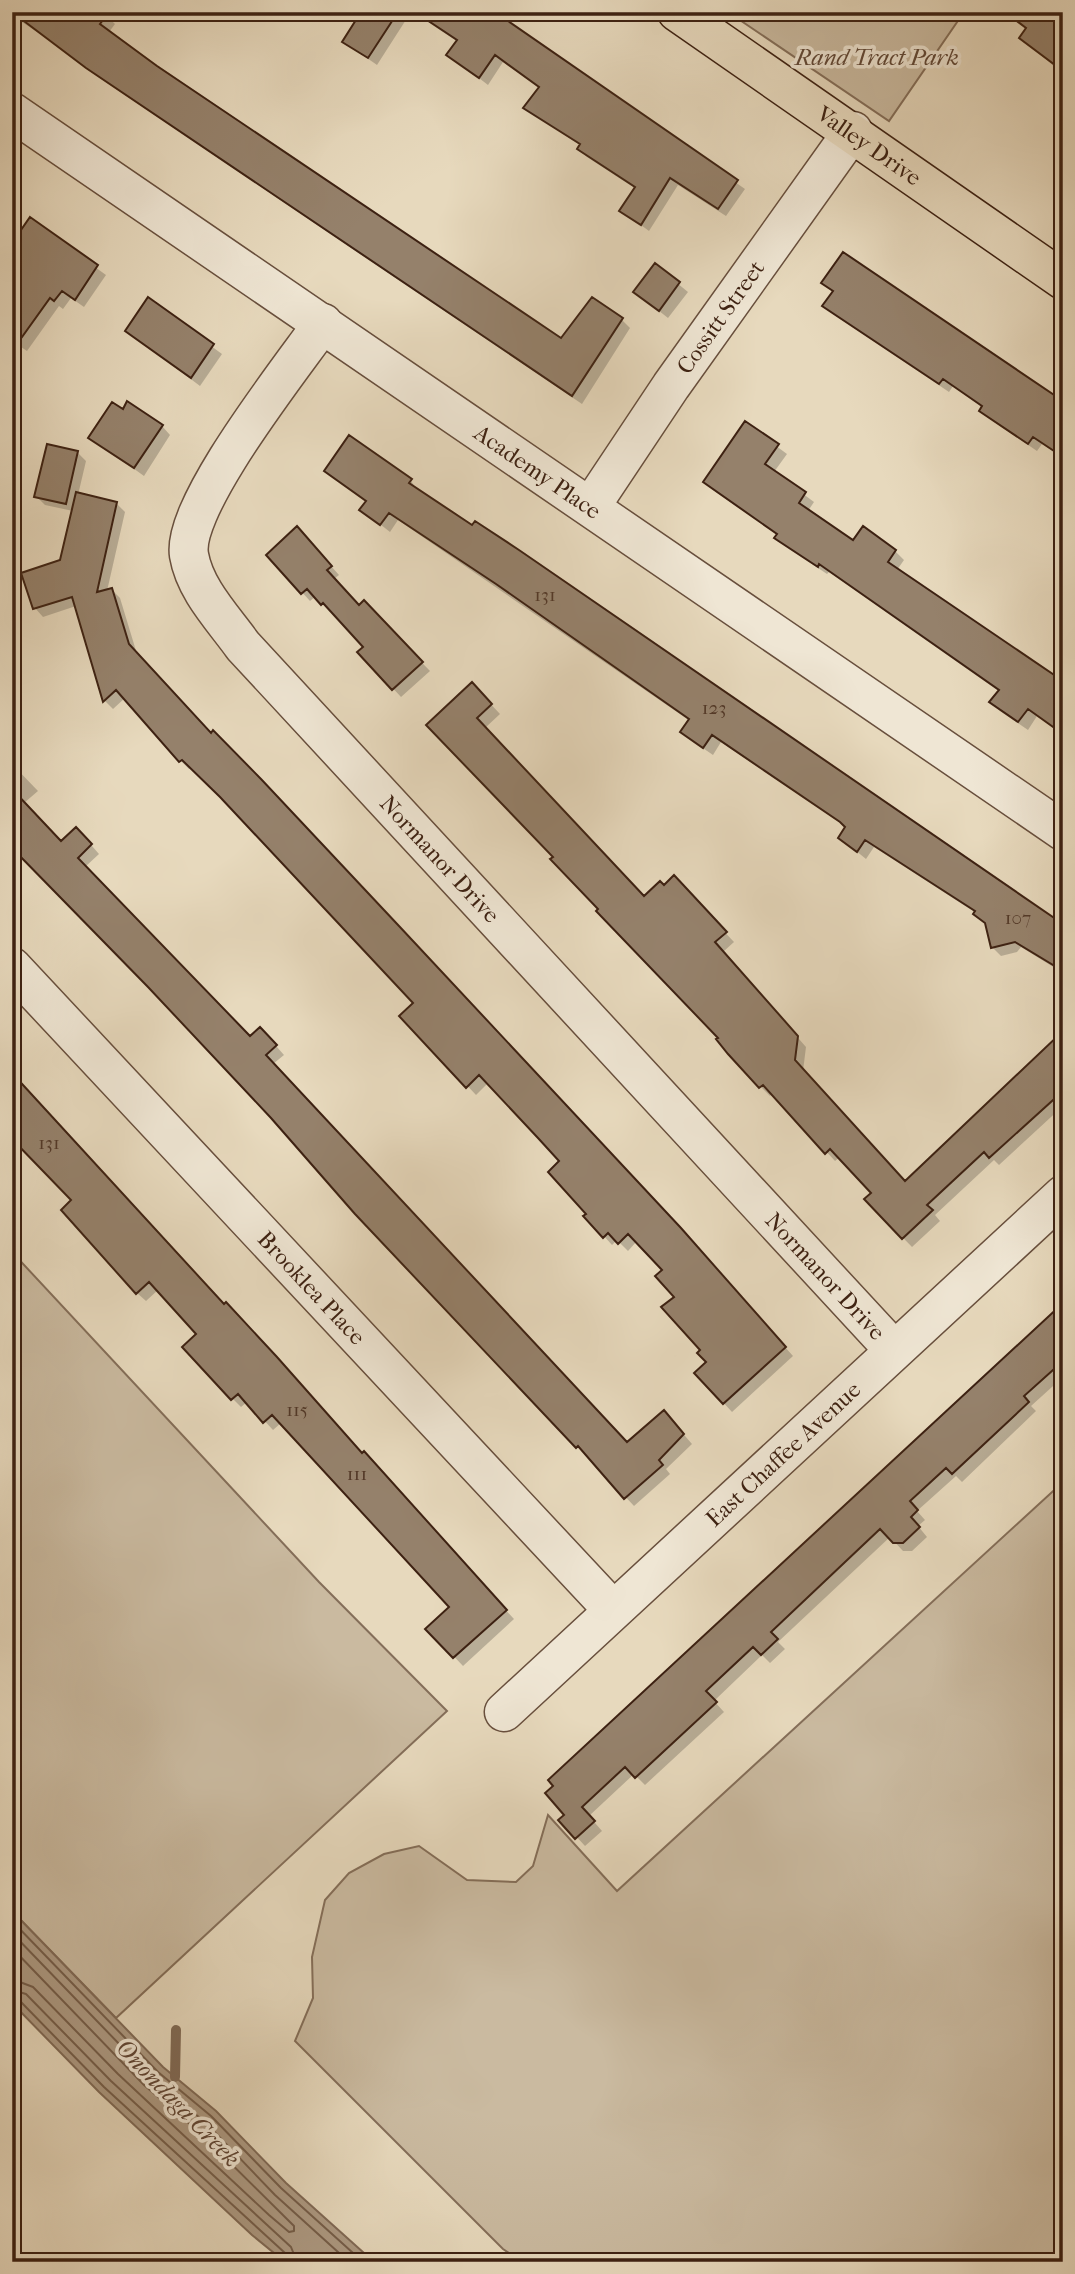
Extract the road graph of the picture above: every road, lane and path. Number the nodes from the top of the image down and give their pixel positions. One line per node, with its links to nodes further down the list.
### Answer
1 (677, 12): 3 (main road, Valley Drive)
2 (12, 112): 5 (street, Academy Place)
3 (853, 131): 4 (main road, Valley Drive); 6 (street, Cossitt Street)
4 (1063, 279)
5 (323, 323): 6 (street, Academy Place); 10 (street, Normanor Drive)
6 (591, 506): 7 (street, Academy Place)
7 (1063, 831)
8 (12, 967): 11 (street, Brooklea Place)
9 (1063, 1195): 10 (street, East Chaffee Avenue)
10 (894, 1350): 11 (street, East Chaffee Avenue)
11 (613, 1611): 12 (street, East Chaffee Avenue)
12 (504, 1712)

